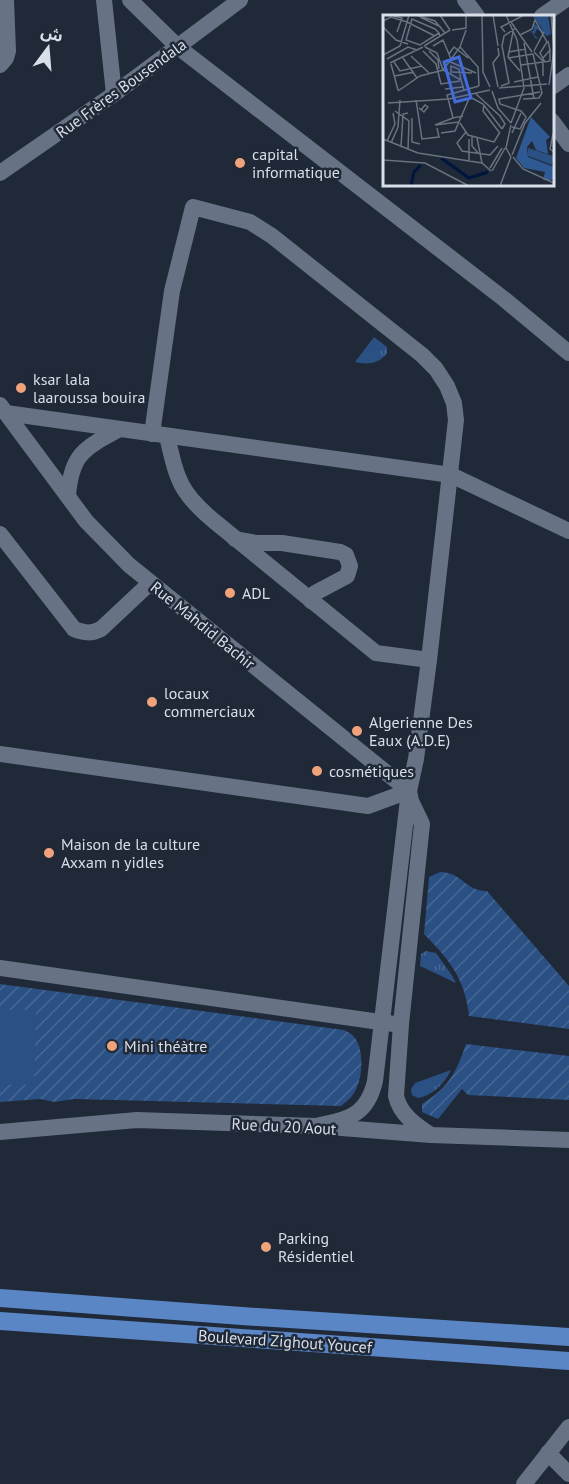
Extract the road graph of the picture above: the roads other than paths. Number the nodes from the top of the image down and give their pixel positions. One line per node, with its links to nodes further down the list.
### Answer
1 (6, 0): 10 (street)
2 (104, 0): 13 (street)
3 (130, 0): 9 (street)
4 (240, 0): 9 (street, Rue Frères Bousendala)
5 (465, 0): 7 (street)
6 (565, 0): 8 (street)
7 (476, 15)
8 (543, 15)
9 (178, 47): 13 (street, Rue Frères Bousendala); 17 (street)
10 (0, 65)
11 (569, 75): 12 (street)
12 (554, 86)
13 (114, 94): 16 (street, Rue Frères Bousendala)
14 (554, 124): 15 (street)
15 (568, 141)
16 (0, 173)
17 (569, 353)
18 (3, 409): 19 (street); 22 (street, Rue Mahdid Bachir)
19 (118, 430): 20 (street); 22 (street)
20 (160, 435): 21 (street); 21 (street); 25 (street)
21 (451, 475): 23 (street); 32 (street)
22 (68, 496): 30 (street, Rue Mahdid Bachir)
23 (569, 531)
24 (0, 534): 28 (street)
25 (234, 538): 26 (street); 29 (street)
26 (282, 543): 29 (street); 31 (street)
27 (0, 560): 28 (street)
28 (21, 562): 30 (street)
29 (271, 569): 31 (street)
30 (150, 583): 34 (street, Rue Mahdid Bachir)
31 (310, 601): 32 (street)
32 (429, 660): 34 (street)
33 (0, 754): 34 (street)
34 (409, 790): 36 (street); 37 (street)
35 (0, 968): 36 (street)
36 (383, 1022): 37 (street); 39 (street)
37 (400, 1024): 38 (street)
38 (398, 1105): 40 (street); 42 (street)
39 (316, 1126): 40 (street, Rue du 20 Aout); 41 (street, Rue du 20 Aout)
40 (376, 1131): 42 (street, Rue du 20 Aout)
41 (0, 1132)
42 (431, 1135): 43 (street, Rue du 20 Aout)
43 (569, 1140)
44 (0, 1298): 46 (main road, Boulevard Zighout Youcef)
45 (0, 1321): 47 (main road, Boulevard Zighout Youcef)
46 (569, 1337)
47 (549, 1360): 48 (main road, Boulevard Zighout Youcef); 49 (street)
48 (569, 1361)
49 (569, 1366)
50 (569, 1427): 51 (street)
51 (548, 1453): 52 (street); 53 (street)
52 (569, 1474)
53 (525, 1484)

